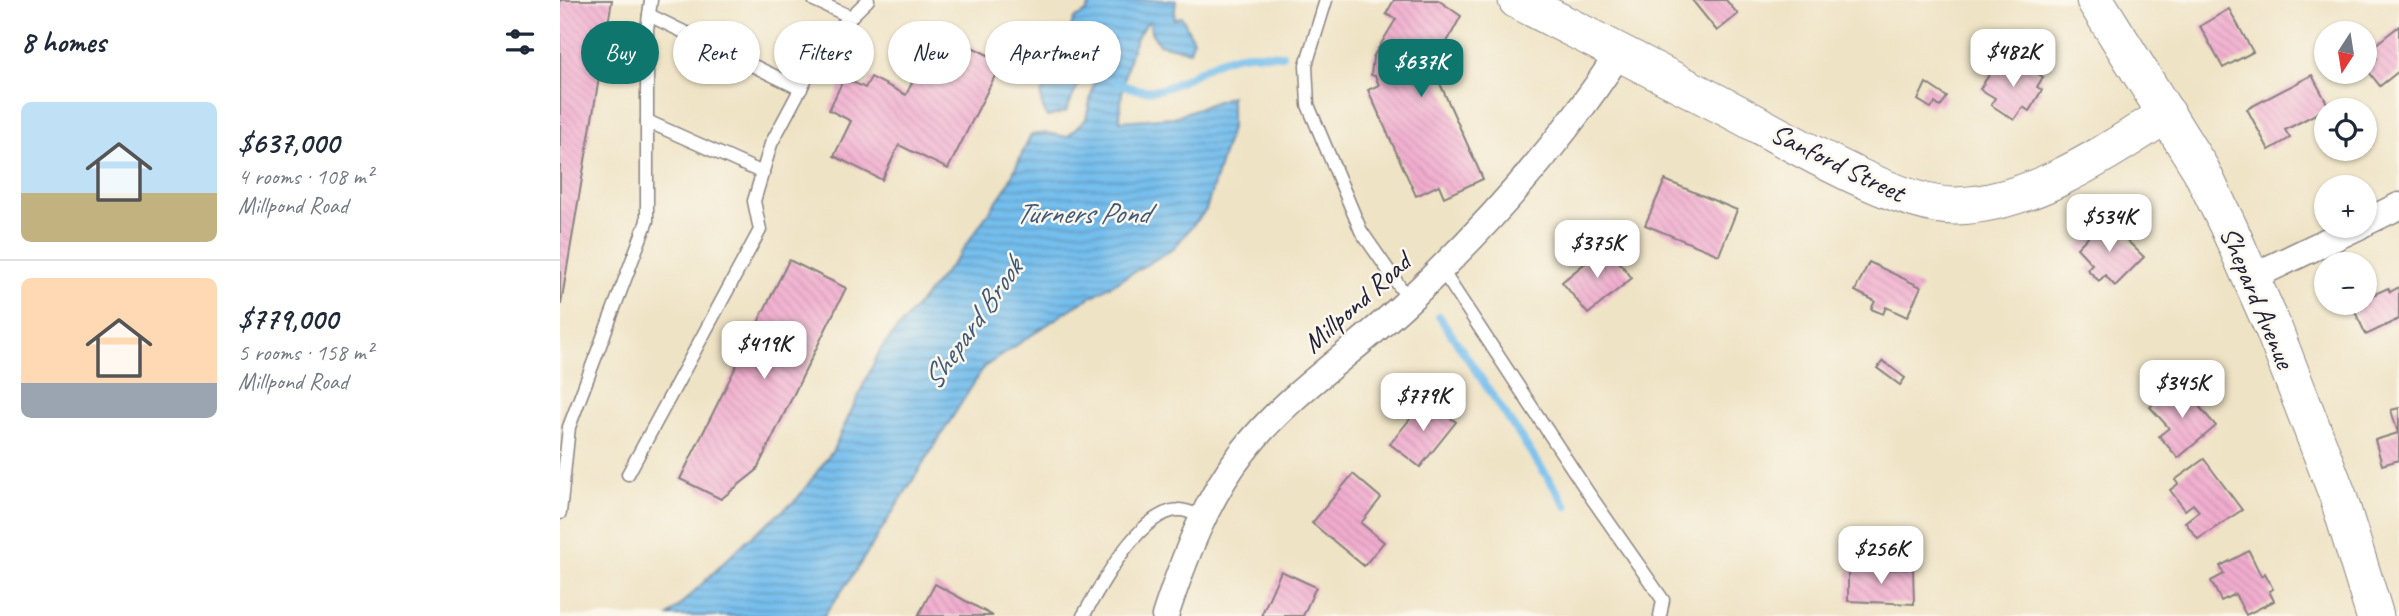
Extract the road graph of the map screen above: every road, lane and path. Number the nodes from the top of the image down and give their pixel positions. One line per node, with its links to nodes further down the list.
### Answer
1 (652, 0): 7 (lane)
2 (814, 0): 8 (lane)
3 (868, 0): 8 (lane)
4 (1326, 0): 19 (lane)
5 (1517, 0): 9 (street, Sanford Street)
6 (2095, 0): 11 (street, Shepard Avenue)
7 (649, 15): 10 (lane); 12 (lane)
8 (850, 18): 10 (lane)
9 (1619, 53): 11 (street, Sanford Street); 17 (street, Millpond Road)
10 (801, 89): 13 (lane)
11 (2166, 114): 18 (street, Shepard Avenue)
12 (648, 121): 13 (lane); 21 (lane)
13 (763, 173): 20 (lane)
14 (2399, 206): 15 (street)
15 (2377, 217)
16 (2334, 238): 18 (street)
17 (1441, 268): 19 (street, Millpond Road); 25 (lane)
18 (2252, 277): 26 (street, Shepard Avenue)
19 (1409, 300): 22 (street, Millpond Road)
20 (628, 474)
21 (560, 513)
22 (1204, 518): 23 (lane); 24 (street, Millpond Road)
23 (1083, 616)
24 (1165, 616)
25 (1660, 616)
26 (2375, 616)

